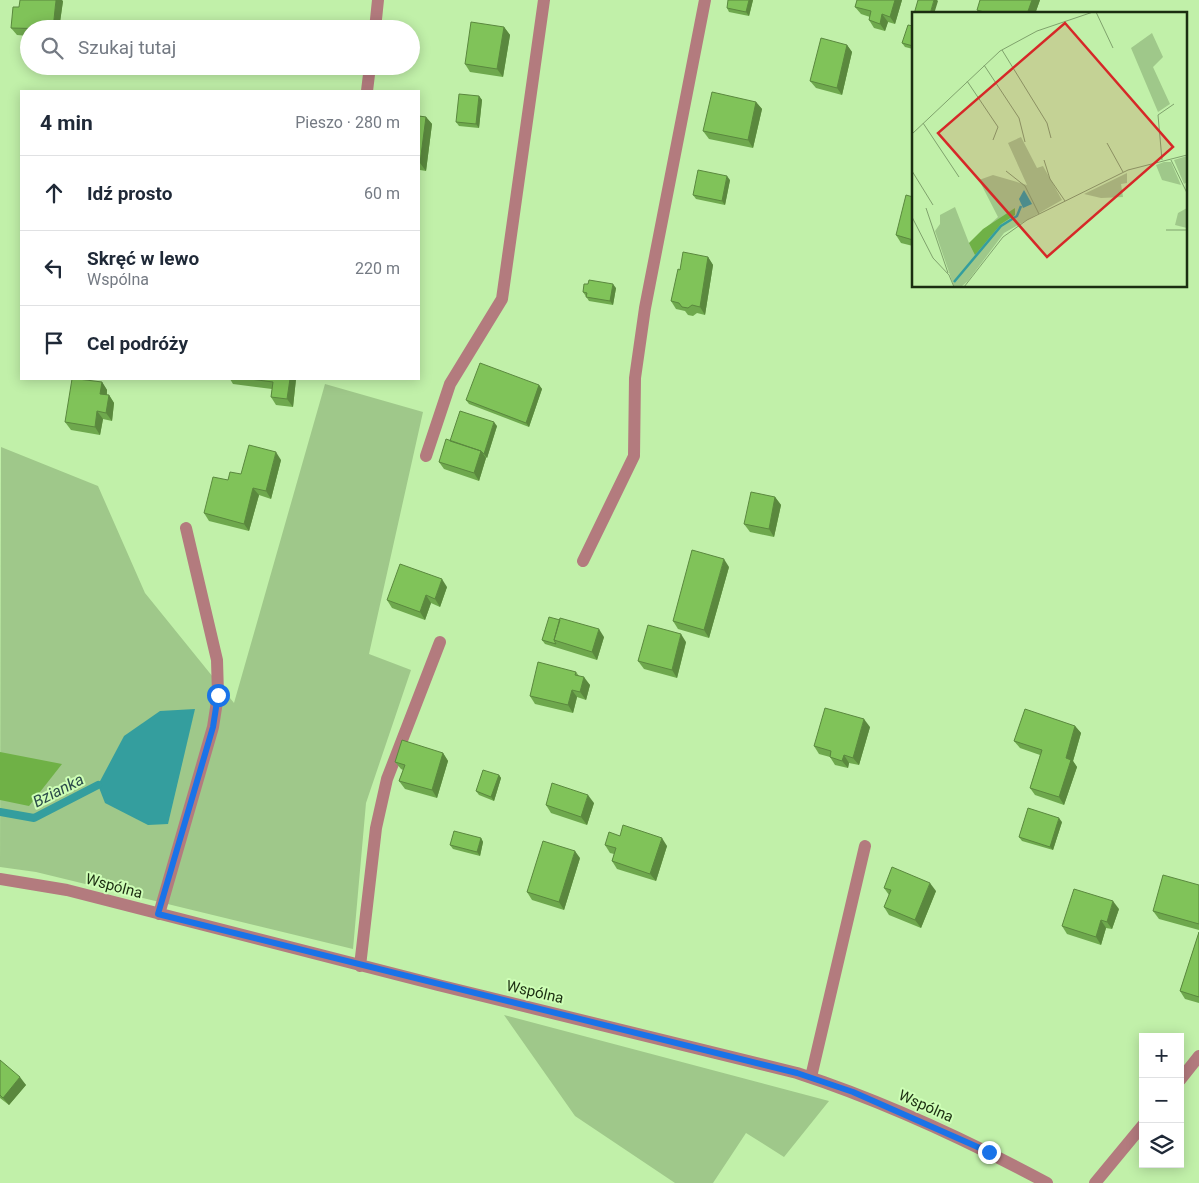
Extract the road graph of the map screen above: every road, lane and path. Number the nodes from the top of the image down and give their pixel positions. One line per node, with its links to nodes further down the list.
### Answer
1 (378, 0): 4 (street)
2 (544, 0): 7 (street)
3 (705, 0): 9 (street)
4 (376, 20)
5 (369, 75): 6 (street)
6 (367, 90)
7 (426, 456)
8 (186, 528): 13 (street)
9 (583, 562)
10 (440, 642): 14 (street)
11 (864, 846): 16 (street)
12 (0, 879): 13 (street, Wspólna)
13 (158, 914): 14 (street, Wspólna)
14 (360, 966): 16 (street, Wspólna)
15 (1199, 1056): 17 (street)
16 (811, 1078): 19 (street, Wspólna)
17 (1182, 1078)
18 (1139, 1130): 20 (street)
19 (1047, 1183)
20 (1095, 1183)

